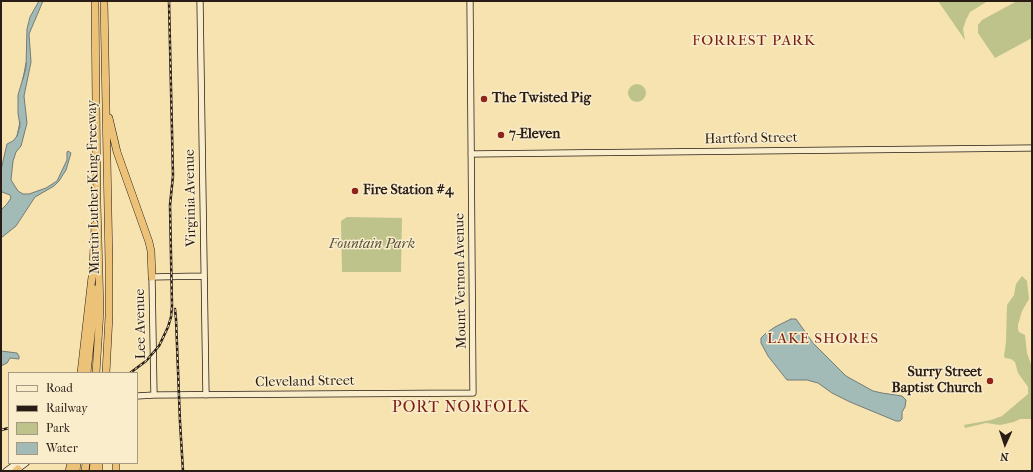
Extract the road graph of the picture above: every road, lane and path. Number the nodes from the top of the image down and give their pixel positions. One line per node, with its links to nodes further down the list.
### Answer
1 (96, 1): 8 (highway, Martin Luther King Freeway)
2 (104, 1): 5 (highway, Martin Luther King Freeway)
3 (200, 1): 10 (street, Virginia Avenue)
4 (470, 1): 7 (street, Mount Vernon Avenue)
5 (105, 93): 11 (highway); 15 (highway, Martin Luther King Freeway)
6 (1032, 148): 7 (street, Hartford Street)
7 (471, 154): 16 (street, Mount Vernon Avenue)
8 (97, 203): 9 (highway, Martin Luther King Freeway); 13 (highway)
9 (99, 257): 12 (highway); 14 (highway)
10 (203, 276): 11 (street); 18 (street, Virginia Avenue)
11 (152, 277): 17 (street, Lee Avenue)
12 (96, 370)
13 (81, 372)
14 (87, 372)
15 (106, 372)
16 (473, 392): 18 (street, Cleveland Street)
17 (154, 395): 18 (street, Cleveland Street); 19 (street, Cleveland Street)
18 (206, 395)
19 (138, 396)
20 (17, 469): 21 (street)
21 (6, 471)

